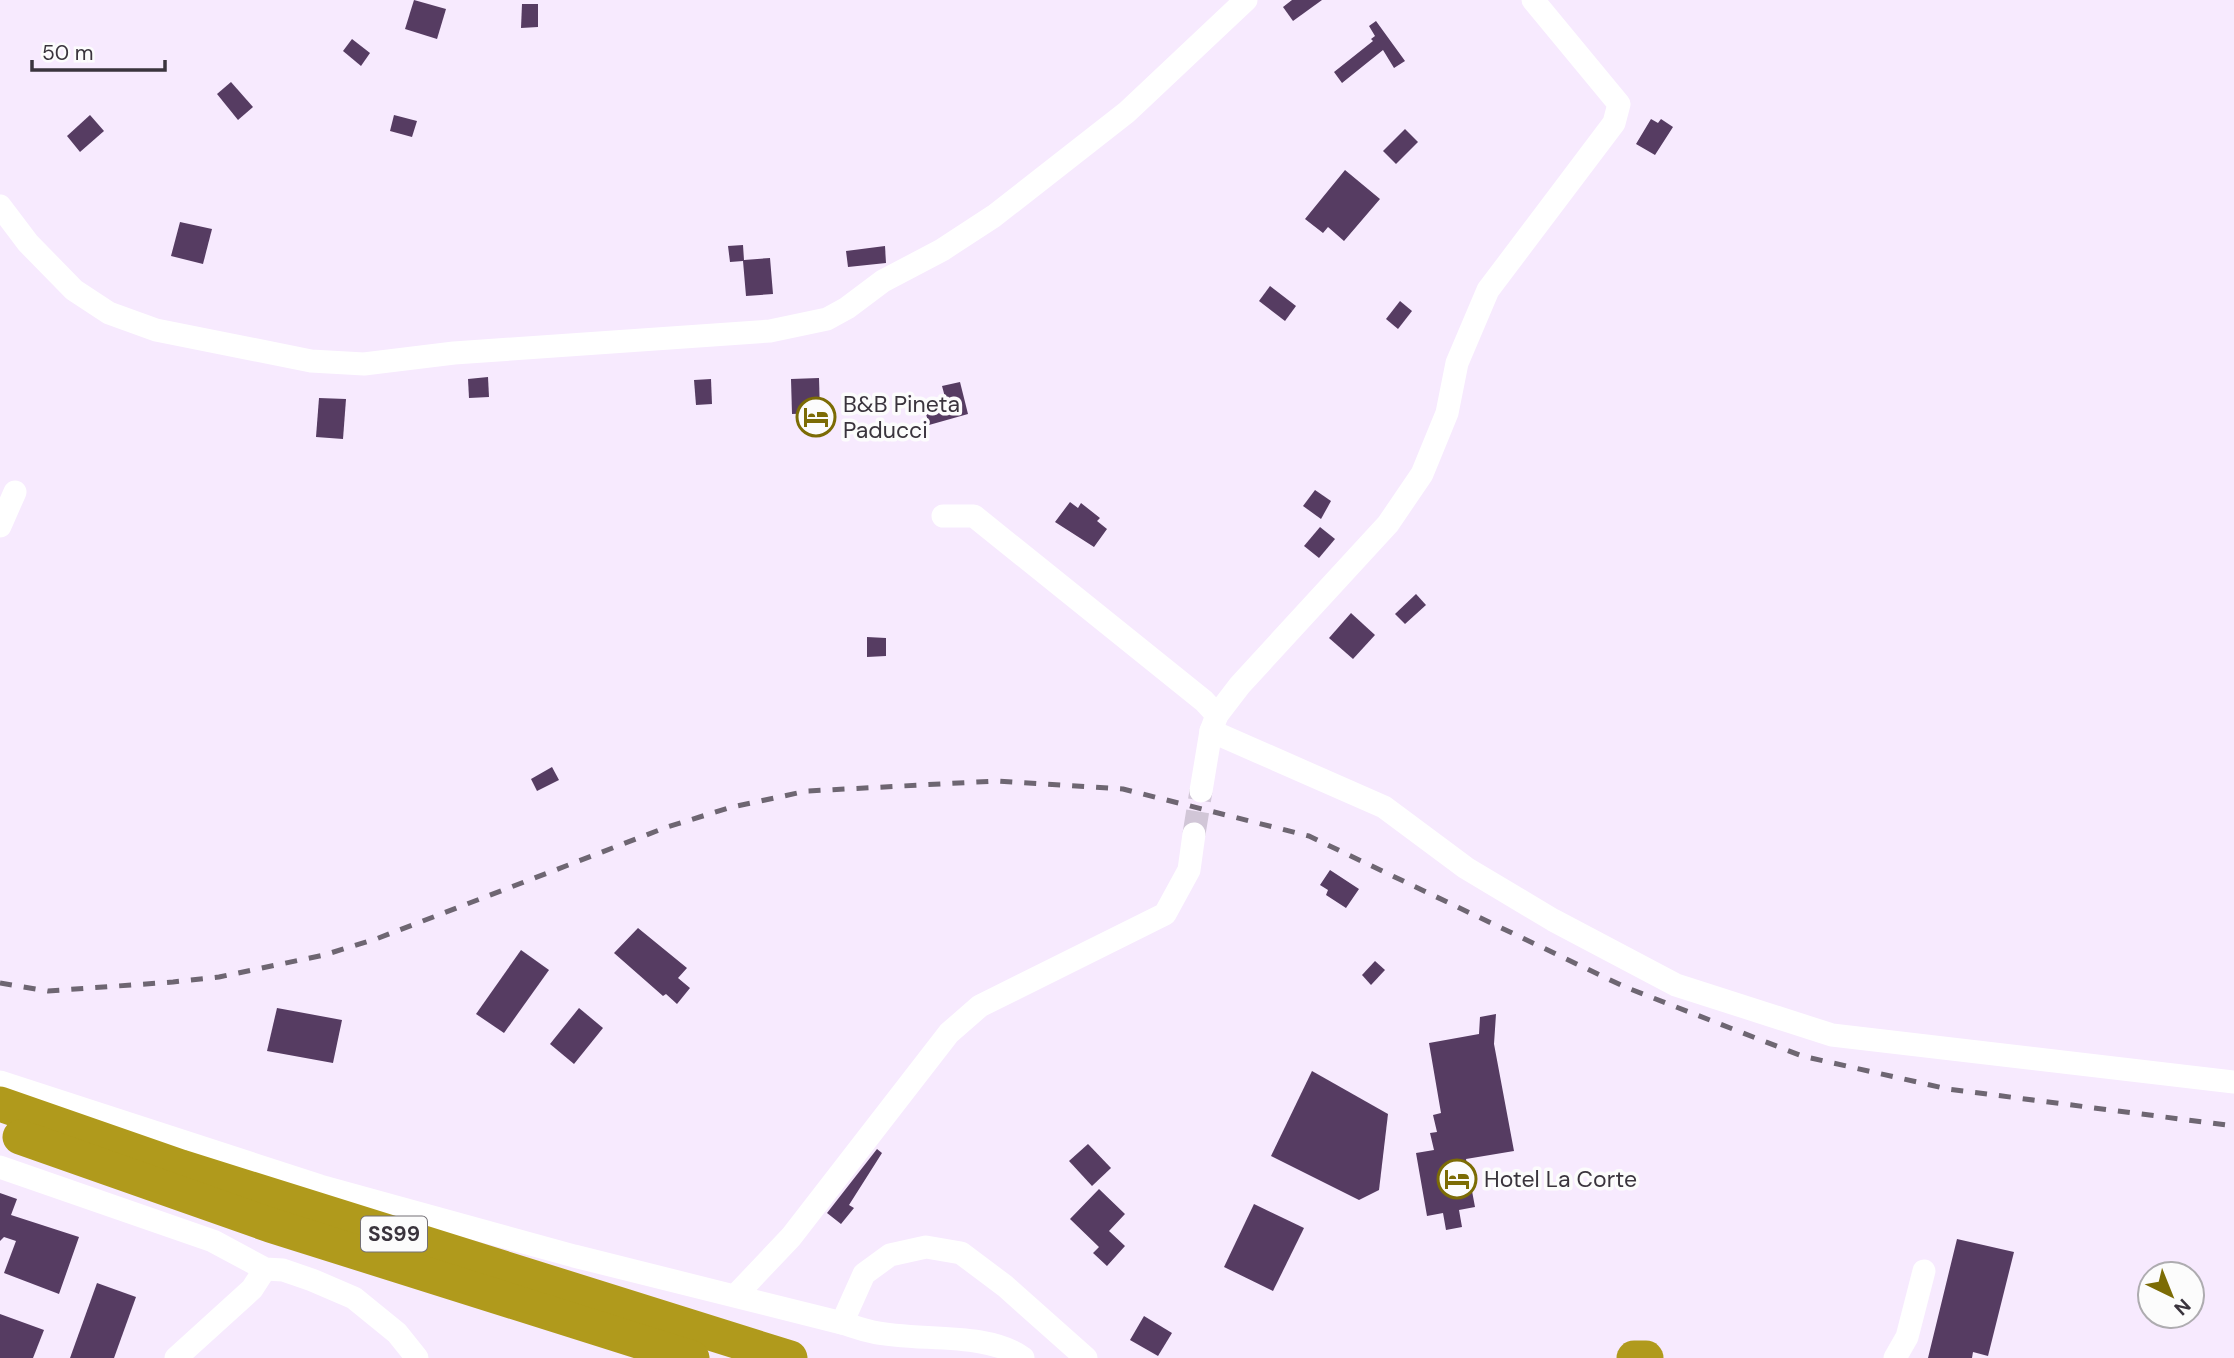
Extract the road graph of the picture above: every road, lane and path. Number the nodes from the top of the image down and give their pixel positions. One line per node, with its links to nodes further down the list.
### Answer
1 (1246, 0): 3 (street)
2 (1534, 0): 7 (street)
3 (0, 206)
4 (15, 492): 6 (street)
5 (943, 516): 7 (street)
6 (0, 526)
7 (1214, 723): 8 (street); 11 (street)
8 (1200, 791)
9 (1194, 834): 17 (street)
10 (0, 1082): 17 (street)
11 (2234, 1082)
12 (0, 1104): 24 (highway, SS99)
13 (0, 1130): 18 (highway, SS99)
14 (0, 1167): 15 (street)
15 (265, 1269): 20 (street); 21 (street)
16 (1924, 1271): 29 (street)
17 (737, 1295): 19 (street)
18 (507, 1301): 22 (highway); 23 (highway, SS99)
19 (842, 1323): 25 (street); 26 (street)
20 (176, 1358)
21 (417, 1358)
22 (607, 1358)
23 (692, 1358)
24 (790, 1358)
25 (1023, 1358)
26 (1086, 1358)
27 (1634, 1358): 28 (highway)
28 (1646, 1358)
29 (1895, 1358)

